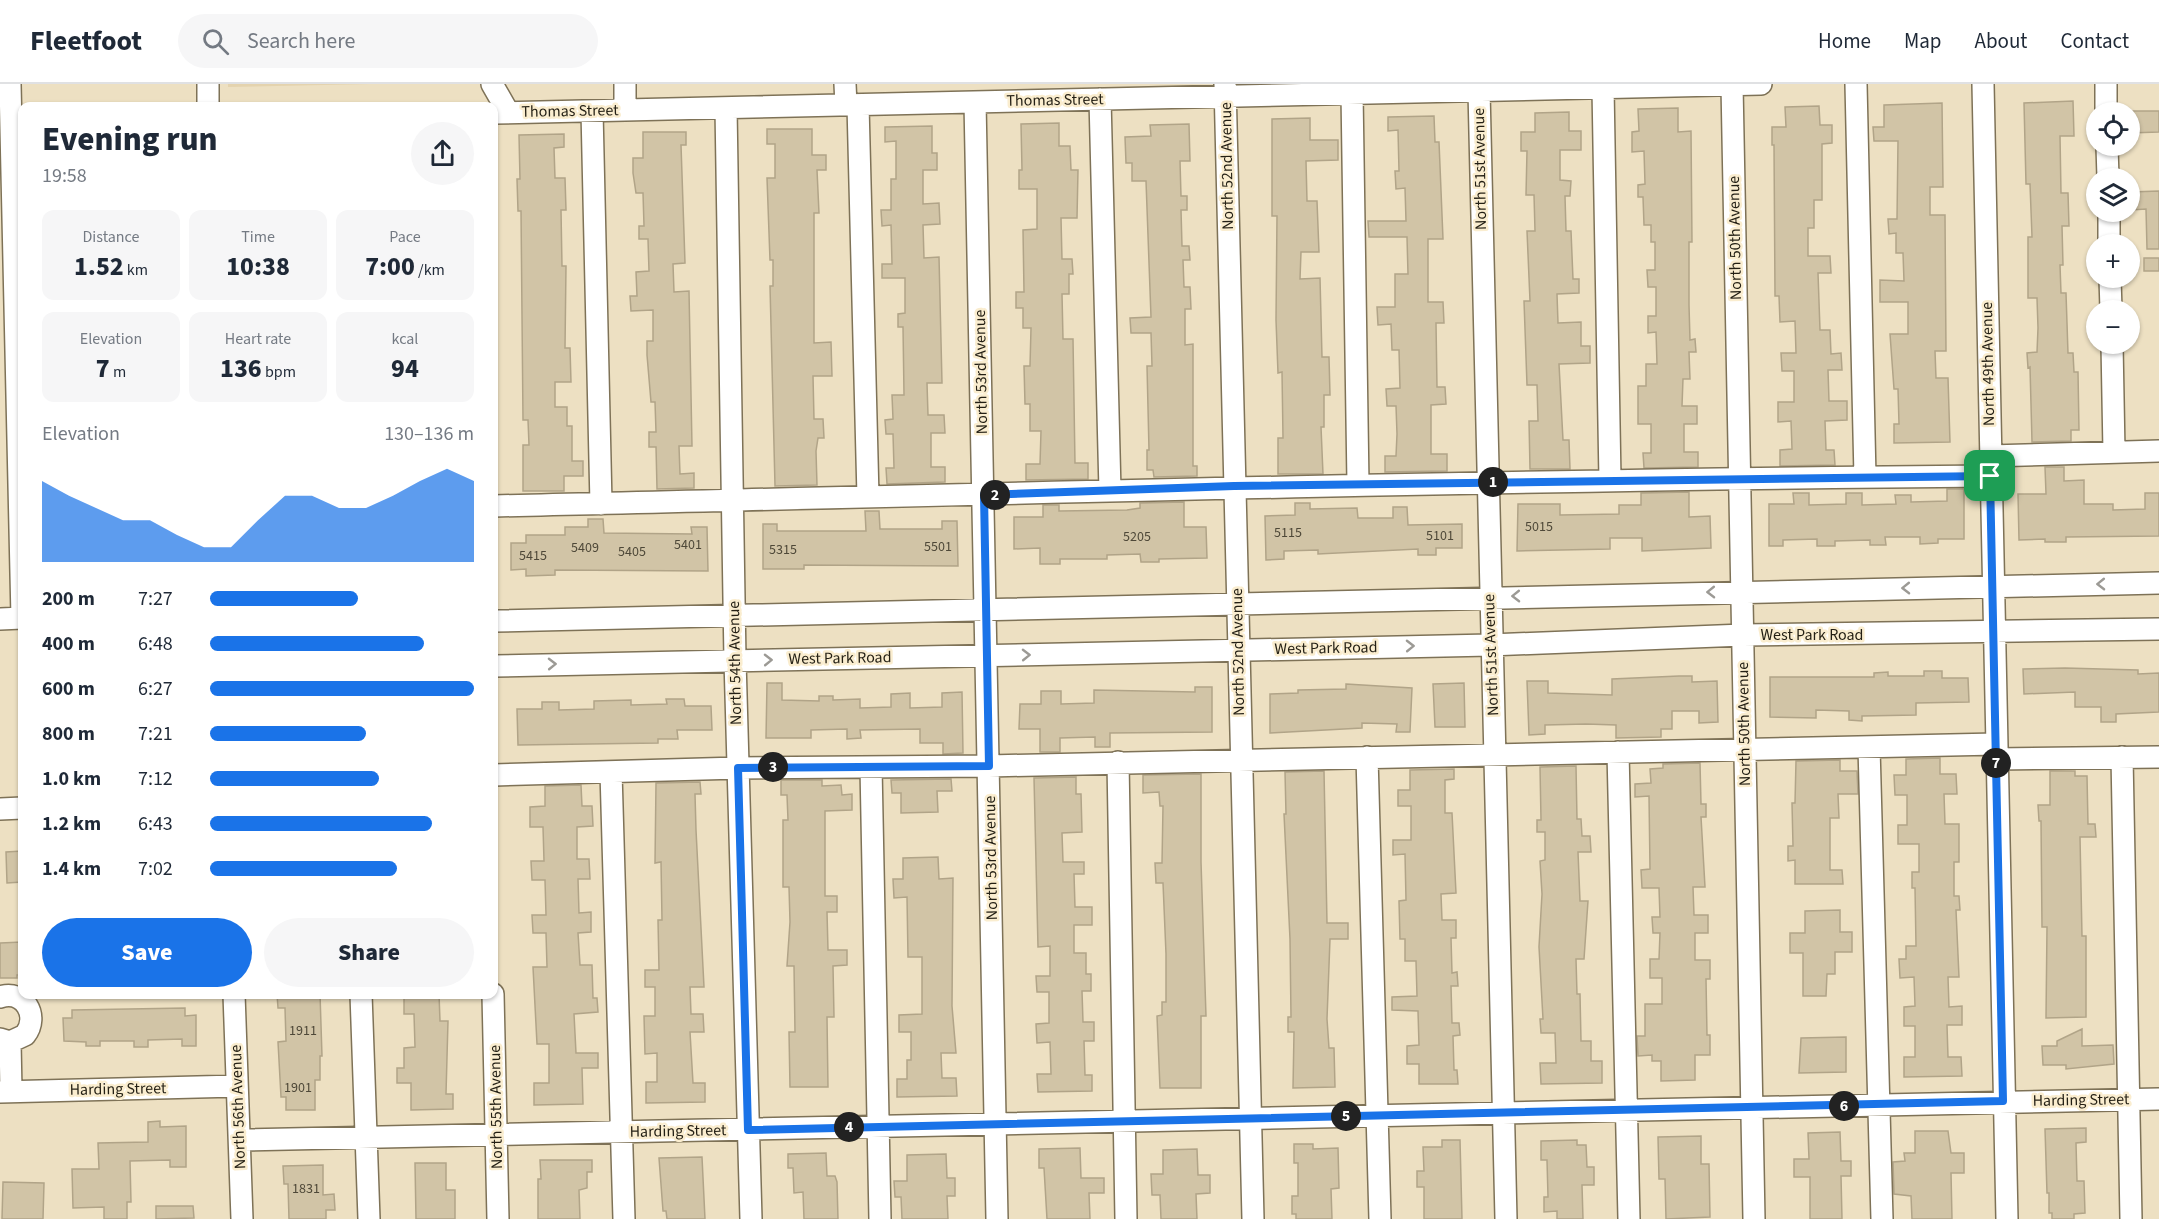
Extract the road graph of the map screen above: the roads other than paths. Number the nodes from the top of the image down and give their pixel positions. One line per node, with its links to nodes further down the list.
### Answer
1 (10, 84): 26 (street)
2 (208, 84): 18 (street)
3 (492, 84): 19 (street)
4 (625, 84): 23 (street)
5 (1761, 84): 10 (street, Thomas Street)
6 (1856, 84): 32 (street)
7 (1983, 84): 31 (street, North 49th Avenue)
8 (2106, 84): 21 (street)
9 (1660, 85): 10 (street, Thomas Street); 12 (street, Thomas Street)
10 (1732, 85): 33 (street, North 50th Avenue)
11 (1554, 87): 12 (street, Thomas Street); 14 (street, Thomas Street)
12 (1603, 88): 34 (street)
13 (1225, 90): 15 (street, Thomas Street); 17 (street, Thomas Street); 37 (street, North 52nd Avenue)
14 (1479, 91): 15 (street, Thomas Street); 35 (street, North 51st Avenue)
15 (1352, 93): 36 (street)
16 (849, 98): 20 (street, Thomas Street); 22 (street, Thomas Street); 40 (street)
17 (1100, 99): 20 (street, Thomas Street); 38 (street)
18 (208, 102)
19 (498, 102)
20 (975, 102): 39 (street, North 53rd Avenue)
21 (2106, 102)
22 (726, 108): 23 (street, Thomas Street); 41 (street, North 54th Avenue)
23 (625, 110): 24 (street, Thomas Street)
24 (592, 111): 25 (street, Thomas Street); 42 (street)
25 (501, 112)
26 (11, 124): 28 (street)
27 (2112, 354): 30 (street)
28 (18, 438)
29 (2159, 451): 30 (street)
30 (2114, 453): 31 (street)
31 (1990, 466): 32 (street); 45 (street, North 49th Avenue)
32 (1865, 477): 33 (street)
33 (1740, 478): 34 (street); 46 (street, North 50th Avenue)
34 (1610, 480): 35 (street)
35 (1487, 482): 36 (street); 47 (street, North 51st Avenue)
36 (1358, 484): 37 (street)
37 (1234, 486): 38 (street); 48 (street, North 52nd Avenue)
38 (1110, 490): 39 (street)
39 (984, 495): 40 (street); 49 (street, North 53rd Avenue)
40 (868, 497): 41 (street)
41 (732, 500): 42 (street); 50 (street, North 54th Avenue)
42 (601, 504): 43 (street)
43 (498, 506)
44 (2159, 583): 45 (street, one-way to 45)
45 (1992, 587): 46 (street, one-way to 46); 55 (street, North 49th Avenue)
46 (1742, 591): 47 (street, one-way to 47); 56 (street, North 50th Avenue)
47 (1489, 597): 48 (street); 57 (street, North 51st Avenue)
48 (1236, 603): 49 (street); 58 (street, North 52nd Avenue)
49 (987, 609): 50 (street); 59 (street, North 53rd Avenue)
50 (734, 614): 53 (street); 60 (street, North 54th Avenue)
51 (18, 618): 52 (street)
52 (0, 619)
53 (498, 621)
54 (2159, 629): 55 (street, West Park Road)
55 (1993, 633): 56 (street, West Park Road); 65 (street, North 49th Avenue)
56 (1743, 635): 57 (street, West Park Road); 63 (street, North 50th Avenue)
57 (1490, 645): 58 (street, West Park Road, one-way to 57); 66 (street, North 51st Avenue)
58 (1237, 649): 59 (street, West Park Road, one-way to 58); 70 (street, North 52nd Avenue)
59 (988, 656): 60 (street, West Park Road, one-way to 59); 73 (street, North 53rd Avenue)
60 (735, 660): 61 (street, West Park Road, one-way to 60); 74 (street, North 54th Avenue)
61 (498, 666)
62 (1869, 747): 63 (street); 65 (street); 91 (street)
63 (1745, 750): 64 (street); 92 (street, North 50th Avenue)
64 (1618, 752): 66 (street); 93 (street)
65 (1996, 752): 69 (street); 90 (street, North 49th Avenue)
66 (1494, 754): 67 (street); 94 (street, North 51st Avenue)
67 (1367, 757): 70 (street); 95 (street)
68 (2159, 757): 69 (street)
69 (2122, 758): 88 (street)
70 (1240, 760): 71 (street); 96 (street, North 52nd Avenue)
71 (1118, 762): 73 (street); 97 (street)
72 (871, 766): 73 (street); 74 (street); 99 (street)
73 (989, 766): 98 (street, North 53rd Avenue)
74 (738, 768): 75 (street); 100 (street, North 54th Avenue)
75 (611, 772): 76 (street); 101 (street)
76 (498, 775)
77 (0, 808): 78 (street)
78 (18, 808)
79 (0, 997): 80 (street)
80 (18, 998)
81 (20, 999): 85 (street)
82 (234, 999): 86 (street, North 56th Avenue)
83 (361, 999): 103 (street)
84 (493, 999): 102 (street, North 55th Avenue)
85 (5, 1041): 87 (street)
86 (237, 1086): 87 (street, Harding Street); 104 (street, North 56th Avenue)
87 (5, 1092)
88 (2129, 1099): 89 (street, Harding Street); 90 (street, Harding Street); 120 (street)
89 (2159, 1099)
90 (2003, 1101): 91 (street, Harding Street); 119 (street, North 49th Avenue)
91 (1881, 1105): 92 (street, Harding Street); 118 (street)
92 (1751, 1108): 93 (street, Harding Street); 117 (street, North 50th Avenue)
93 (1626, 1110): 94 (street, Harding Street); 116 (street)
94 (1505, 1113): 95 (street, Harding Street); 115 (street, North 51st Avenue)
95 (1377, 1115): 96 (street, Harding Street); 114 (street)
96 (1250, 1117): 97 (street, Harding Street); 113 (street, North 52nd Avenue)
97 (1124, 1121): 98 (street, Harding Street); 112 (street)
98 (994, 1124): 99 (street, Harding Street); 111 (street, North 53rd Avenue)
99 (879, 1127): 100 (street, Harding Street); 110 (street)
100 (748, 1130): 101 (street, Harding Street); 109 (street, North 54th Avenue)
101 (622, 1132): 102 (street, Harding Street); 108 (street)
102 (496, 1134): 103 (street, Harding Street); 107 (street, North 55th Avenue)
103 (365, 1137): 104 (street, Harding Street); 106 (street)
104 (240, 1140): 105 (street, North 56th Avenue)
105 (243, 1219)
106 (369, 1219)
107 (498, 1219)
108 (624, 1219)
109 (751, 1219)
110 (880, 1219)
111 (997, 1219)
112 (1126, 1219)
113 (1253, 1219)
114 (1380, 1219)
115 (1506, 1219)
116 (1629, 1219)
117 (1754, 1219)
118 (1882, 1219)
119 (2007, 1219)
120 (2131, 1219)

